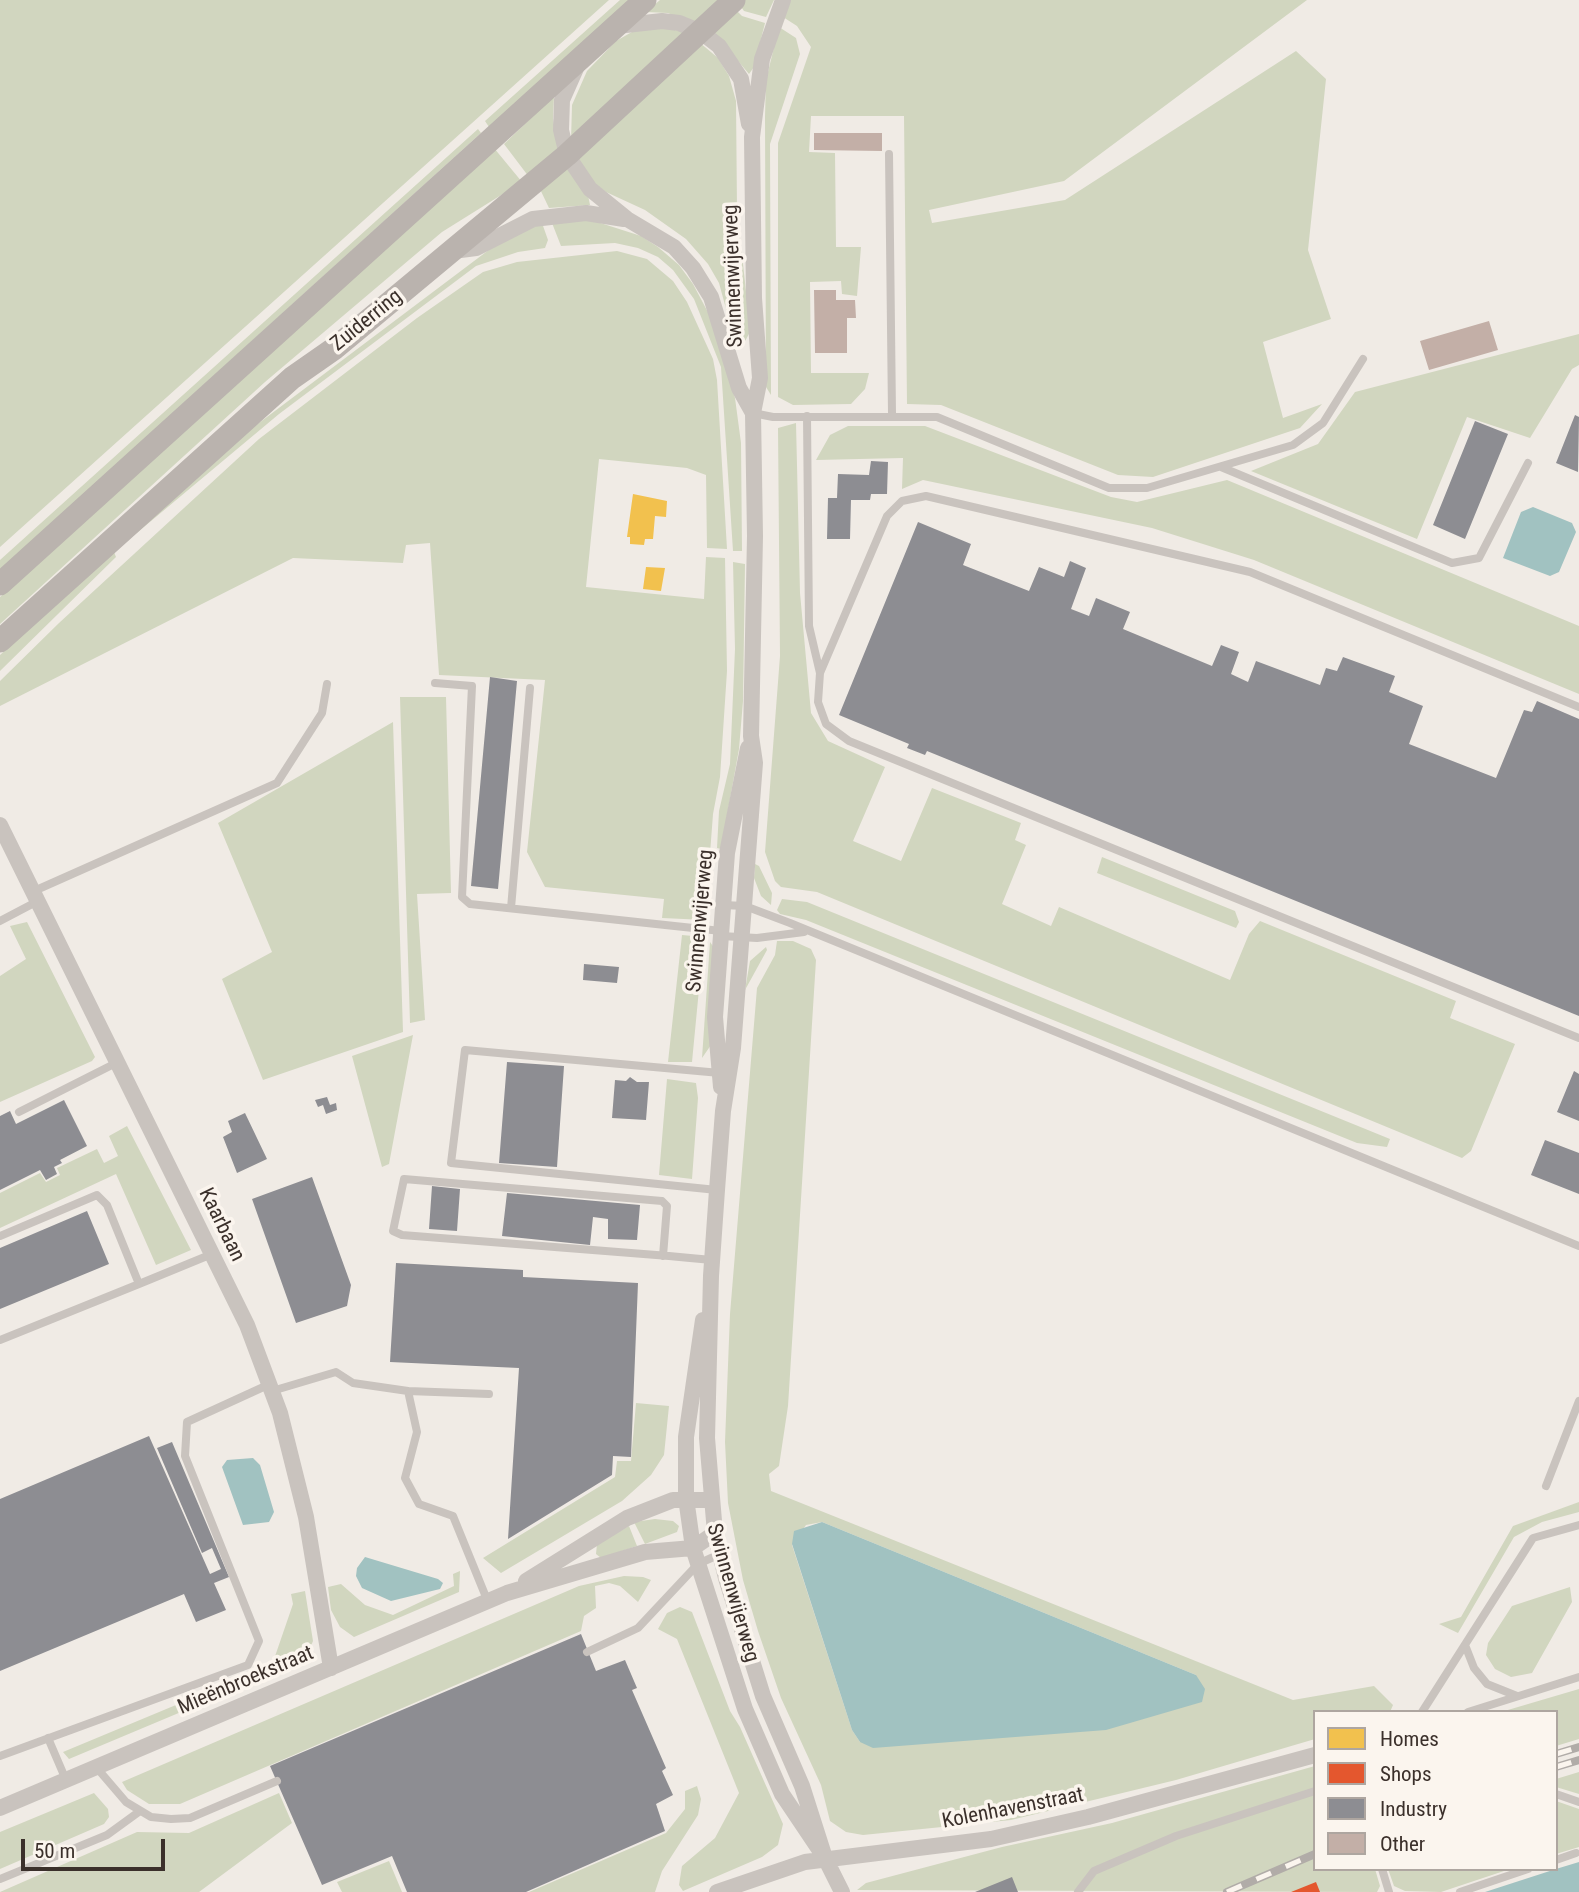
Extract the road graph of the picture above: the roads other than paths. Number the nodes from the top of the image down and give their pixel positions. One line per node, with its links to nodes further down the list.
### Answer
1 (645, 0): 4 (main road)
2 (734, 0): 5 (main road, Zuiderring)
3 (783, 0): 7 (street, Swinnenwijerweg)
4 (617, 26): 5 (street, Swinnenwijerweg); 6 (main road)
5 (701, 32): 7 (street, Swinnenwijerweg); 9 (main road, Zuiderring)
6 (581, 59): 9 (street, Swinnenwijerweg); 18 (main road)
7 (752, 137): 13 (street, Swinnenwijerweg)
8 (889, 154): 14 (lane)
9 (567, 155): 10 (street, Swinnenwijerweg); 11 (main road, Zuiderring)
10 (626, 219): 11 (street, Swinnenwijerweg); 13 (street, Swinnenwijerweg)
11 (453, 251): 19 (main road, Zuiderring)
12 (1363, 359): 17 (lane)
13 (753, 413): 15 (lane); 25 (street, Swinnenwijerweg)
14 (891, 414): 15 (lane); 17 (lane)
15 (807, 416): 20 (lane)
16 (1528, 463): 17 (lane)
17 (1221, 467)
18 (0, 584)
19 (0, 641)
20 (820, 673): 24 (lane); 35 (lane)
21 (435, 683): 30 (lane)
22 (327, 684): 27 (lane)
23 (530, 688): 30 (lane)
24 (1579, 708)
25 (751, 736): 28 (street, Swinnenwijerweg); 29 (street, Swinnenwijerweg)
26 (0, 825): 27 (street, Kaarbaan)
27 (36, 896): 31 (lane); 36 (street, Kaarbaan)
28 (723, 905): 29 (lane); 33 (street, Swinnenwijerweg)
29 (745, 906): 32 (lane); 34 (street, Swinnenwijerweg)
30 (511, 908): 33 (lane)
31 (0, 921)
32 (807, 932): 34 (lane); 41 (lane)
33 (721, 934): 34 (lane); 37 (street, Swinnenwijerweg)
34 (742, 938): 37 (street, Swinnenwijerweg)
35 (1579, 1038)
36 (118, 1062): 38 (lane); 42 (street, Kaarbaan)
37 (724, 1074): 39 (street, Swinnenwijerweg); 39 (lane)
38 (19, 1112)
39 (717, 1190): 44 (street, Swinnenwijerweg)
40 (0, 1236): 46 (lane)
41 (1579, 1246)
42 (212, 1255): 46 (lane); 48 (street, Kaarbaan)
43 (663, 1256): 43 (lane); 44 (lane)
44 (712, 1259): 45 (street, Swinnenwijerweg)
45 (711, 1276): 53 (street, Swinnenwijerweg); 54 (street, Swinnenwijerweg)
46 (139, 1284): 47 (lane)
47 (0, 1340)
48 (271, 1388): 49 (lane); 63 (street, Kaarbaan); 68 (lane)
49 (408, 1391): 50 (lane); 60 (lane)
50 (489, 1394)
51 (1579, 1401): 52 (lane)
52 (1546, 1486)
53 (686, 1498): 54 (street, Mieënbroekstraat); 58 (street, Swinnenwijerweg); 59 (street, Mieënbroekstraat)
54 (712, 1500): 56 (street, Swinnenwijerweg)
55 (1579, 1525): 61 (lane)
56 (715, 1533): 57 (street, Swinnenwijerweg); 58 (street, Mieënbroekstraat)
57 (720, 1554): 58 (lane); 80 (street, Swinnenwijerweg)
58 (696, 1556): 59 (street, Mieënbroekstraat); 62 (lane); 80 (street, Swinnenwijerweg)
59 (508, 1593): 60 (street, Mieënbroekstraat)
60 (488, 1602): 63 (street, Mieënbroekstraat)
61 (1465, 1645): 65 (lane); 66 (lane)
62 (587, 1652)
63 (331, 1668): 71 (street, Mieënbroekstraat)
64 (1579, 1676): 65 (lane)
65 (1517, 1696): 67 (lane)
66 (1423, 1710)
67 (1474, 1710)
68 (48, 1738): 69 (lane); 72 (lane)
69 (0, 1756)
70 (1313, 1756): 80 (street, Kolenhavenstraat)
71 (96, 1767): 72 (street, Mieënbroekstraat); 78 (lane)
72 (66, 1780): 77 (street, Mieënbroekstraat)
73 (276, 1781): 78 (lane)
74 (1313, 1792): 87 (lane)
75 (1558, 1795): 76 (lane)
76 (1579, 1802)
77 (0, 1808)
78 (139, 1811): 84 (lane)
79 (1576, 1853): 81 (lane)
80 (825, 1858): 85 (street, Kolenhavenstraat); 86 (street, Swinnenwijerweg)
81 (1558, 1859)
82 (1383, 1871): 88 (lane)
83 (1522, 1871): 89 (lane)
84 (0, 1879)
85 (717, 1892)
86 (842, 1892)
87 (1078, 1892)
88 (1389, 1892)
89 (1460, 1892)

